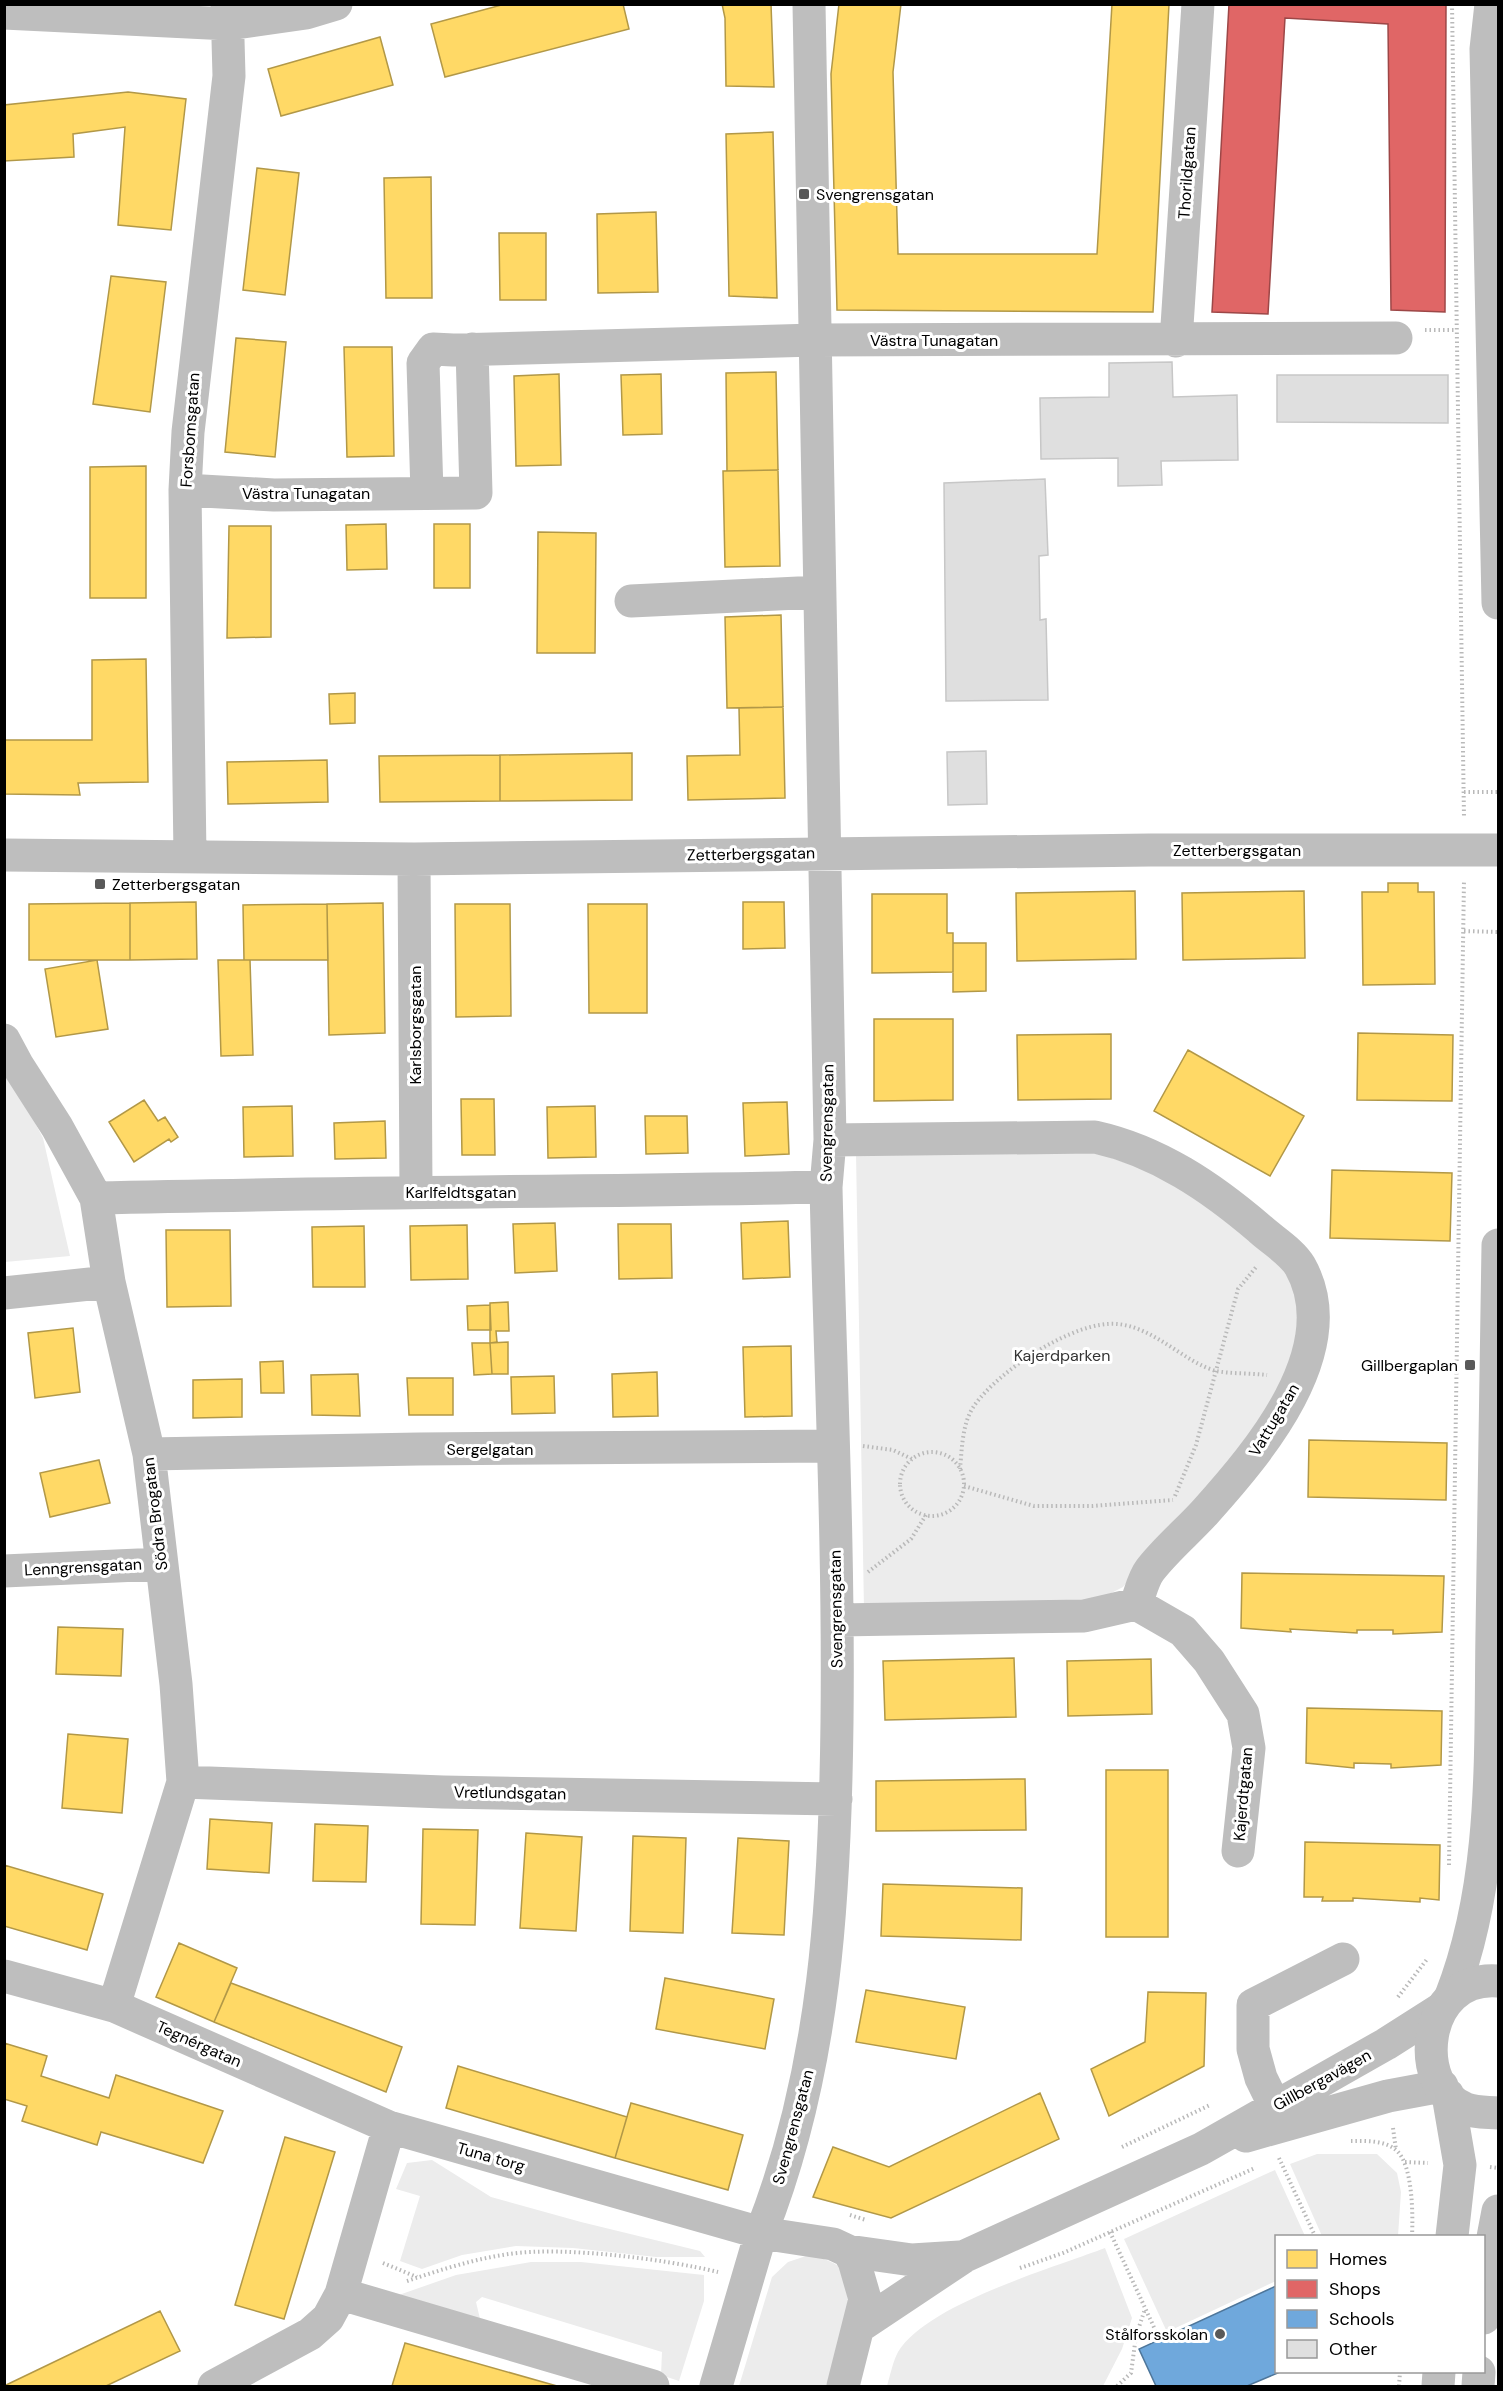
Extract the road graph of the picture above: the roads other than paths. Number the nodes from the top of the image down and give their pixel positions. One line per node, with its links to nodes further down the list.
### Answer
1 (336, 4): 6 (street)
2 (809, 4): 8 (street, Svengrensgatan)
3 (1198, 4): 9 (street, Thorildgatan)
4 (1491, 4): 15 (street)
5 (4, 13): 6 (street)
6 (228, 14): 11 (street, Forsbomsgatan)
7 (1396, 338): 9 (street, Västra Tunagatan)
8 (815, 340): 9 (street, Västra Tunagatan); 10 (street, Västra Tunagatan); 13 (street, Svengrensgatan)
9 (1176, 340)
10 (472, 349): 12 (street, Västra Tunagatan); 12 (street, Västra Tunagatan)
11 (185, 490): 12 (street, Västra Tunagatan); 19 (street, Forsbomsgatan)
12 (427, 493)
13 (819, 592): 14 (street); 17 (street, Svengrensgatan)
14 (631, 601)
15 (1498, 603)
16 (1498, 850): 17 (street, Zetterbergsgatan)
17 (823, 853): 20 (street, Zetterbergsgatan); 22 (street, Svengrensgatan)
18 (4, 855): 19 (street, Zetterbergsgatan)
19 (190, 857): 20 (street, Zetterbergsgatan)
20 (414, 859): 24 (street, Karlsborgsgatan)
21 (4, 1040): 25 (street, Södra Brogatan)
22 (830, 1140): 23 (street, Svengrensgatan); 33 (street, Vattugatan)
23 (826, 1187): 24 (street, Karlfeldtsgatan); 29 (street, Svengrensgatan)
24 (416, 1191): 25 (street, Karlfeldtsgatan)
25 (96, 1198): 27 (street, Södra Brogatan)
26 (1498, 1245): 37 (street)
27 (109, 1282): 28 (street); 30 (street, Södra Brogatan)
28 (4, 1293)
29 (832, 1446): 30 (street, Sergelgatan); 34 (street, Svengrensgatan)
30 (148, 1454): 31 (street, Södra Brogatan)
31 (161, 1564): 32 (street, Lenngrensgatan); 35 (street, Södra Brogatan)
32 (4, 1571)
33 (1136, 1604): 34 (street); 38 (street, Kajerdtgatan)
34 (838, 1606): 36 (street, Svengrensgatan)
35 (183, 1782): 36 (street, Vretlundsgatan); 44 (street, Södra Brogatan)
36 (836, 1799): 50 (street, Svengrensgatan)
37 (1489, 1821): 39 (street); 43 (street)
38 (1238, 1851)
39 (1498, 1879)
40 (1343, 1959): 48 (street)
41 (4, 1976): 44 (street, Tegnérgatan)
42 (1498, 1981): 43 (street, Gillbergavägen)
43 (1446, 2003): 45 (street); 48 (street, Gillbergavägen)
44 (114, 2006): 47 (street, Tegnérgatan)
45 (1445, 2090): 46 (street); 48 (street, Gillbergavägen); 51 (street)
46 (1498, 2113)
47 (389, 2127): 50 (street, Tuna torg); 55 (street)
48 (1283, 2128): 54 (street, Gillbergavägen)
49 (1498, 2211): 53 (street)
50 (761, 2233): 52 (street, Tuna torg); 60 (street, Svengrensgatan)
51 (1452, 2235)
52 (848, 2251): 54 (street, Gillbergavägen); 57 (street)
53 (1494, 2255): 56 (street)
54 (965, 2256): 57 (street, Gillbergavägen)
55 (345, 2296): 58 (street); 59 (street)
56 (1485, 2312)
57 (860, 2326): 61 (street)
58 (214, 2386)
59 (653, 2386)
60 (716, 2386)
61 (843, 2386)

